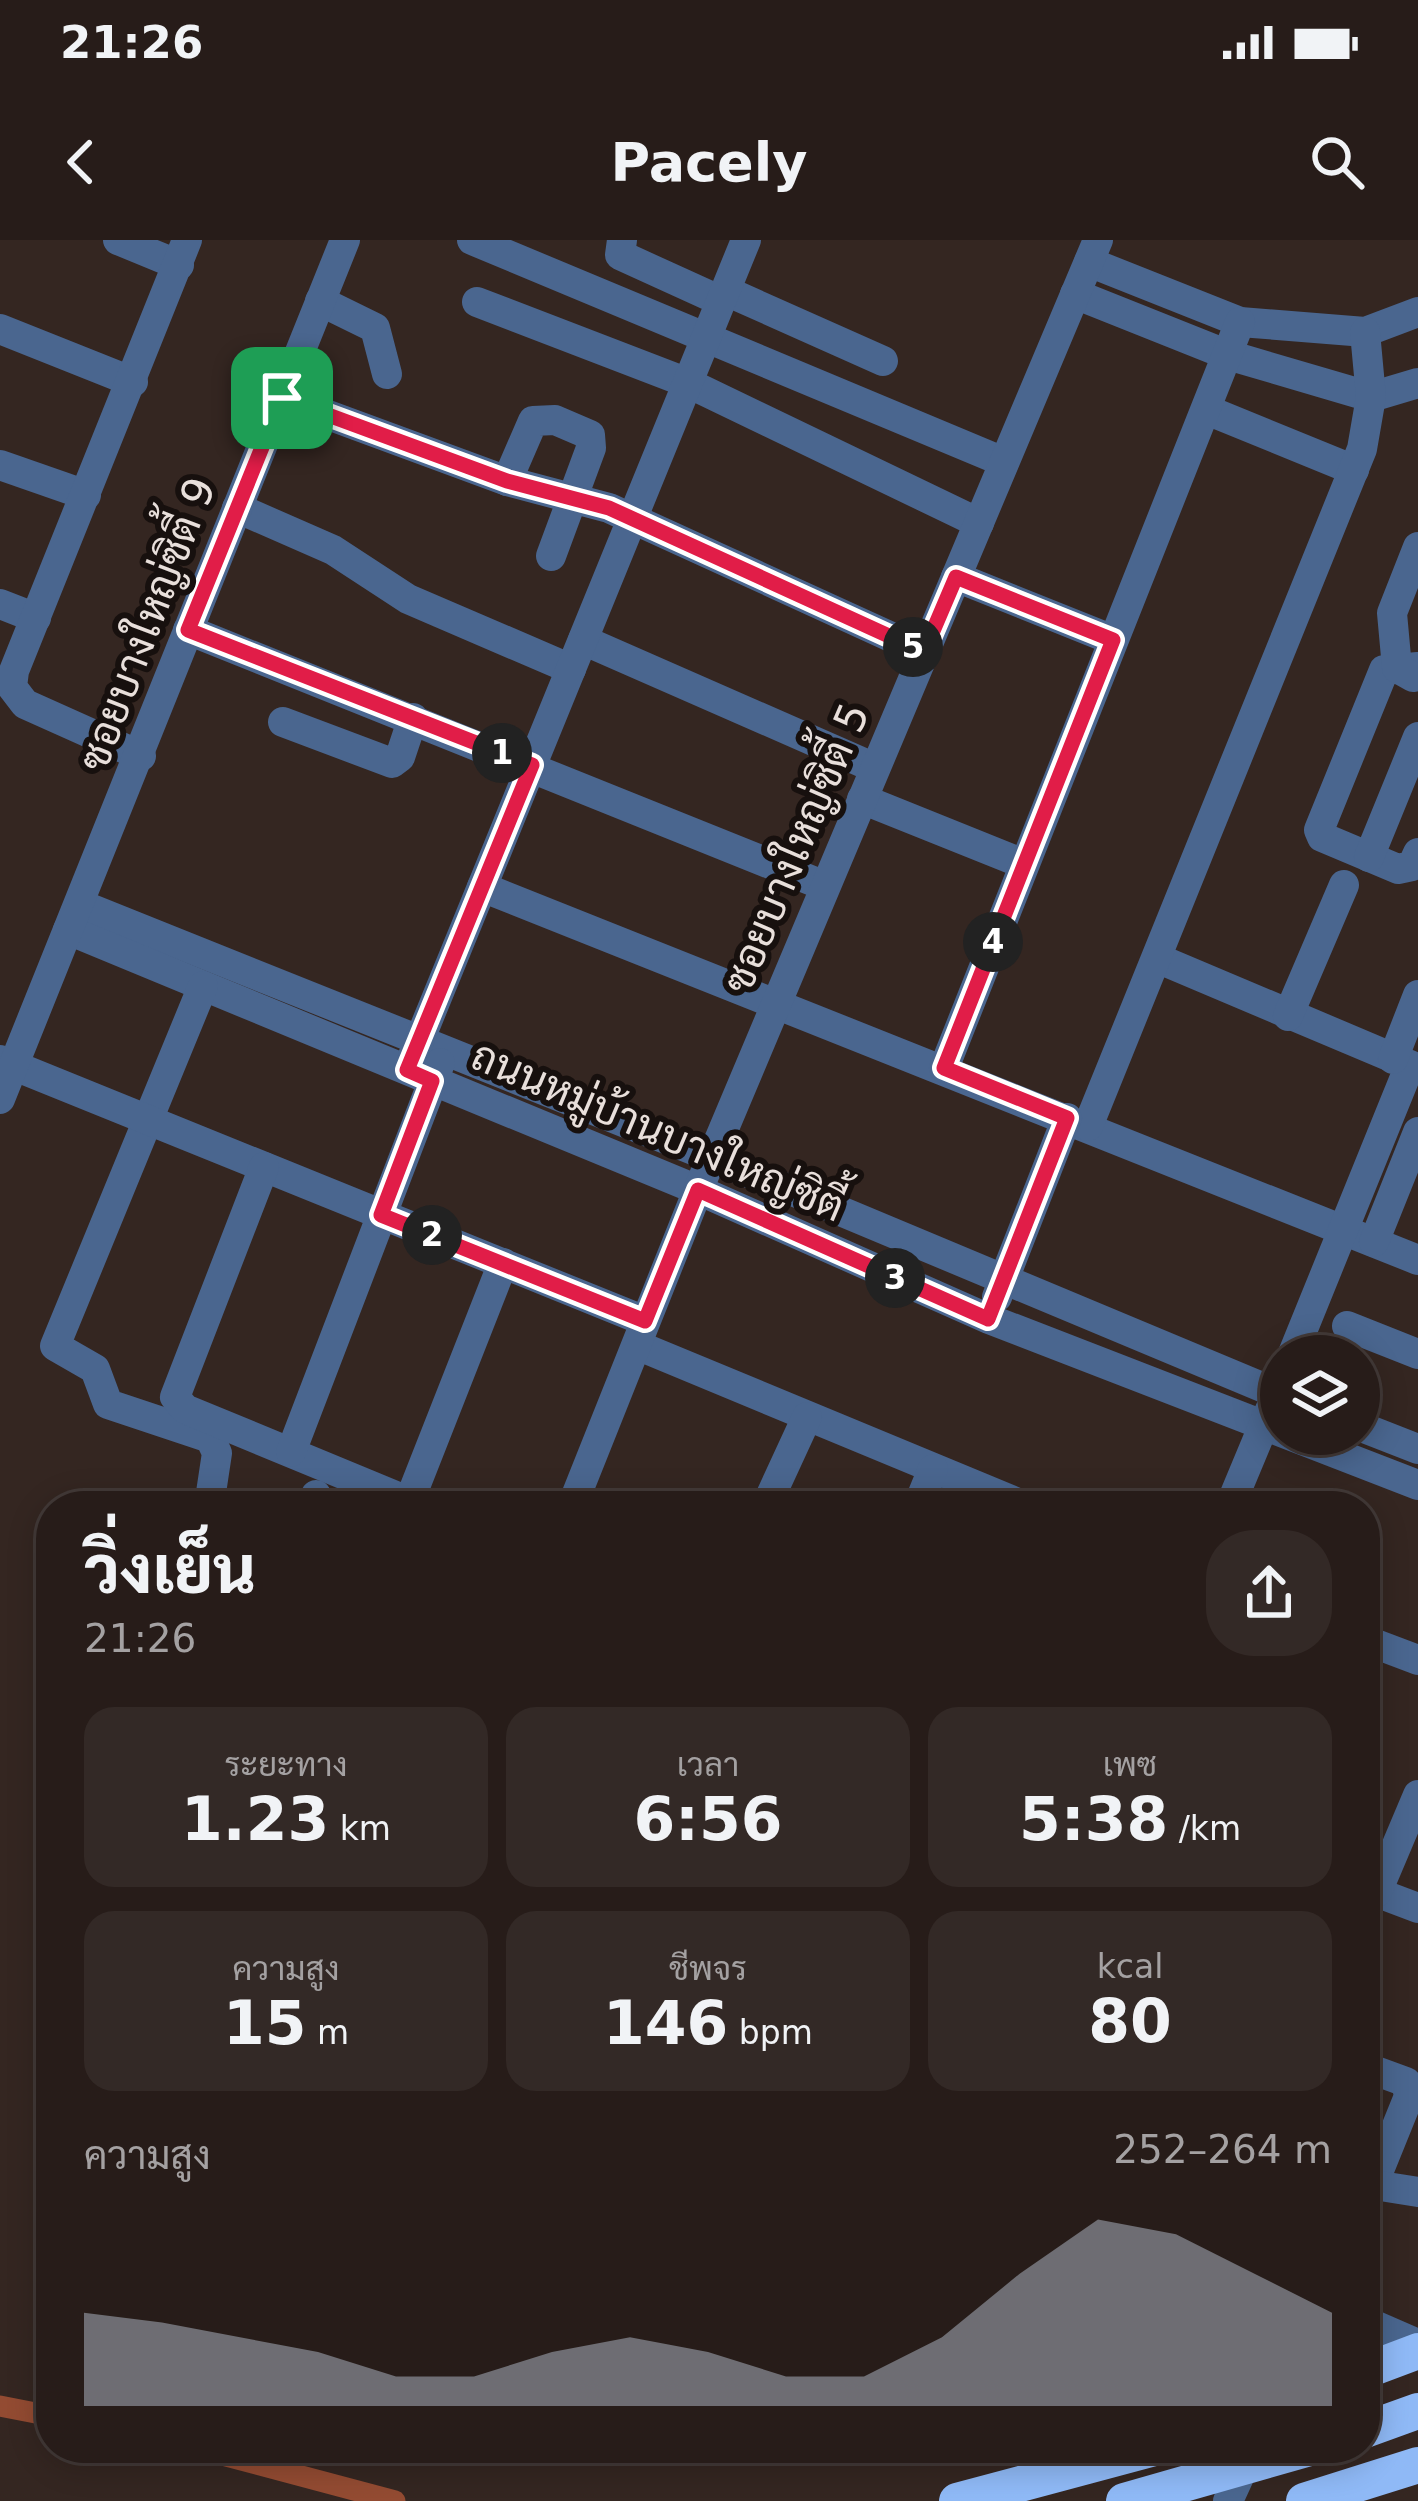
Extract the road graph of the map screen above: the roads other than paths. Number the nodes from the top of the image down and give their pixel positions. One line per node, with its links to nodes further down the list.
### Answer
1 (118, 240): 7 (street)
2 (345, 240): 10 (street, ซอยบางใหญ่ซิตี้ 9)
3 (472, 240): 16 (street)
4 (622, 240): 9 (street)
5 (746, 240): 9 (street)
6 (1094, 251): 8 (street, ซอยบางใหญ่ซิตี้ 5); 13 (street)
7 (183, 252): 20 (street)
8 (1075, 294): 17 (street); 26 (street, ซอยบางใหญ่ซิตี้ 5)
9 (723, 296): 16 (street); 18 (street)
10 (320, 301): 19 (street); 23 (street, ซอยบางใหญ่ซิตี้ 9)
11 (477, 302): 21 (street)
12 (1418, 312): 15 (street)
13 (1240, 322): 15 (street); 17 (street)
14 (0, 329): 20 (street)
15 (1365, 332): 24 (street)
16 (705, 340): 21 (street); 26 (street)
17 (1228, 355): 24 (street); 25 (street)
18 (883, 361)
19 (387, 374)
20 (133, 382): 30 (street)
21 (688, 383): 33 (street); 34 (street)
22 (1418, 383): 24 (street)
23 (282, 398): 29 (street); 32 (street, ซอยบางใหญ่ซิตี้ 9)
24 (1371, 398): 28 (street)
25 (1207, 410): 28 (street); 41 (street)
26 (1004, 462): 34 (street, ซอยบางใหญ่ซิตี้ 5)
27 (0, 465): 30 (street)
28 (1354, 470): 59 (street)
29 (507, 481): 31 (street); 31 (street)
30 (86, 495): 39 (street)
31 (569, 501): 33 (street); 36 (street)
32 (236, 508): 40 (street, ซอยบางใหญ่ซิตี้ 9); 43 (street)
33 (632, 519): 42 (street); 43 (street)
34 (979, 523): 37 (street, ซอยบางใหญ่ซิตี้ 5)
35 (1418, 547): 44 (street)
36 (551, 556)
37 (956, 577): 41 (street); 42 (street, ซอยบางใหญ่ซิตี้ 5)
38 (0, 604): 39 (street)
39 (36, 618): 48 (street)
40 (188, 630): 45 (street); 48 (street, ซอยบางใหญ่ซิตี้ 9)
41 (1113, 640): 54 (street)
42 (924, 652): 50 (street, ซอยบางใหญ่ซิตี้ 5)
43 (577, 654): 49 (street); 50 (street)
44 (1411, 672): 53 (street)
45 (413, 718): 46 (street); 49 (street)
46 (283, 722)
47 (1418, 737): 53 (street)
48 (141, 755): 58 (street, ซอยบางใหญ่ซิตี้ 9)
49 (532, 765): 56 (street); 57 (street)
50 (875, 768): 51 (street, ซอยบางใหญ่ซิตี้ 5)
51 (862, 799): 54 (street); 56 (street, ซอยบางใหญ่ซิตี้ 5)
52 (1418, 853): 53 (street)
53 (1369, 857)
54 (1024, 864): 67 (street)
55 (1343, 884): 63 (street)
56 (825, 886): 62 (street, ซอยบางใหญ่ซิตี้ 5)
57 (482, 887): 62 (street); 64 (street)
58 (73, 917): 60 (street, ถนนหมู่บ้านบางใหญ่ซิตี้); 64 (street, ถนนหมู่บ้านบางใหญ่ซิตี้); 65 (street, ซอยบางใหญ่ซิตี้ 9)
59 (1160, 959): 63 (street); 70 (street)
60 (202, 986): 64 (street, ถนนหมู่บ้านบางใหญ่ซิตี้); 69 (street)
61 (1418, 995): 66 (street)
62 (777, 1001): 67 (street); 72 (street, ซอยบางใหญ่ซิตี้ 5)
63 (1288, 1016): 66 (street)
64 (426, 1061): 72 (street, ถนนหมู่บ้านบางใหญ่ซิตี้); 74 (street, ถนนหมู่บ้านบางใหญ่ซิตี้); 75 (street)
65 (7, 1062): 68 (street, ซอยบางใหญ่ซิตี้ 9); 69 (street)
66 (1407, 1064): 76 (street)
67 (944, 1068): 70 (street)
68 (0, 1099)
69 (148, 1120): 73 (street); 95 (street)
70 (1078, 1122): 76 (street); 79 (street)
71 (1418, 1132): 76 (street)
72 (711, 1157): 74 (street, ซอยบางใหญ่ซิตี้ 5); 79 (street, ถนนหมู่บ้านบางใหญ่ซิตี้)
73 (265, 1167): 75 (street); 91 (street)
74 (698, 1190): 80 (street, ถนนหมู่บ้านบางใหญ่ซิตี้); 82 (street, ซอยบางใหญ่ซิตี้ 5)
75 (381, 1215): 78 (street); 91 (street)
76 (1360, 1237): 77 (street); 83 (street)
77 (1418, 1260)
78 (503, 1263): 82 (street); 97 (street)
79 (1003, 1281): 80 (street); 85 (street, ถนนหมู่บ้านบางใหญ่ซิตี้)
80 (988, 1319): 87 (street, ถนนหมู่บ้านบางใหญ่ซิตี้)
81 (1347, 1326): 84 (street)
82 (642, 1333): 86 (street); 98 (street, ซอยบางใหญ่ซิตี้ 5)
83 (1304, 1335)
84 (1418, 1354)
85 (1260, 1382)
86 (807, 1418): 93 (street); 99 (street)
87 (1260, 1428)
88 (1260, 1434): 102 (street)
89 (1380, 1434): 90 (street)
90 (1418, 1449)
91 (291, 1452): 96 (street)
92 (1334, 1455): 94 (street, ถนนหมู่บ้านบางใหญ่ซิตี้)
93 (933, 1469): 100 (street); 101 (street)
94 (1418, 1485)
95 (211, 1491)
96 (361, 1491)
97 (420, 1491)
98 (578, 1491)
99 (773, 1491)
100 (924, 1491)
101 (988, 1491)
102 (1236, 1491)
103 (1380, 1646): 104 (street)
104 (1418, 1660)
105 (1418, 1795): 106 (street)
106 (1380, 1872)
107 (1380, 1893): 108 (street)
108 (1418, 1908)
109 (1380, 2072): 110 (street)
110 (1380, 2157)
111 (1380, 2176): 112 (street)
112 (1418, 2192)
113 (1380, 2328): 114 (street)
114 (1418, 2347): 115 (highway)
115 (1380, 2364)
116 (1418, 2411): 117 (highway)
117 (1380, 2425)
118 (1098, 2463): 122 (highway)
119 (1246, 2463): 124 (street)
120 (1257, 2463): 123 (highway, bridge)
121 (1418, 2465): 125 (highway)
122 (957, 2501)
123 (1124, 2501)
124 (1228, 2501)
125 (1304, 2501)

